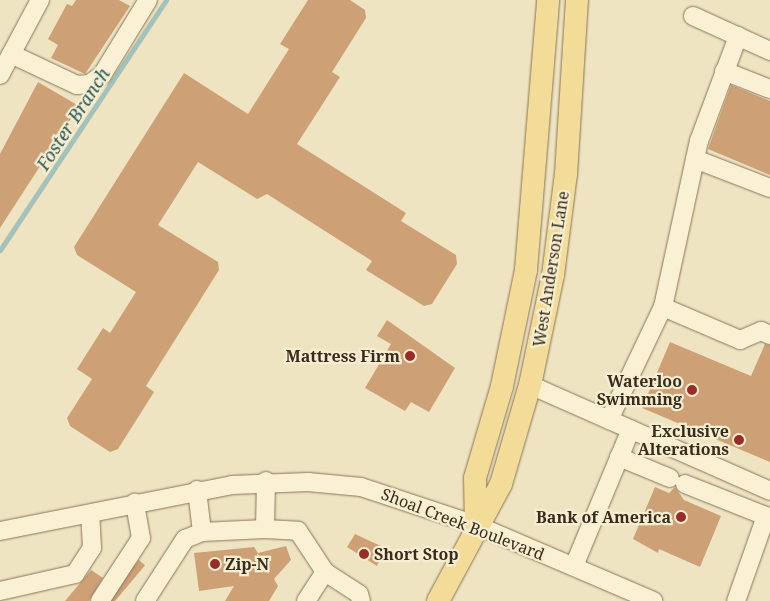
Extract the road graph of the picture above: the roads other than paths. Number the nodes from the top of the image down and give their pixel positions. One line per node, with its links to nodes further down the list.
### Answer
1 (40, 0): 8 (street)
2 (148, 0): 8 (street)
3 (548, 0): 25 (main road, West Anderson Lane)
4 (577, 0): 16 (main road, West Anderson Lane)
5 (694, 16): 6 (street)
6 (738, 36): 7 (street); 9 (street)
7 (770, 51)
8 (11, 54): 10 (street)
9 (724, 71): 11 (street); 12 (street)
10 (0, 76)
11 (770, 89)
12 (695, 159): 13 (street); 14 (street)
13 (770, 188)
14 (663, 307): 15 (street); 17 (street)
15 (770, 335)
16 (530, 385): 17 (street); 25 (main road, West Anderson Lane)
17 (609, 420): 18 (street)
18 (631, 429): 19 (street); 22 (street)
19 (619, 457): 29 (street); 38 (street)
20 (266, 481): 21 (street, Shoal Creek Boulevard); 25 (street, Shoal Creek Boulevard); 26 (street)
21 (197, 490): 23 (street, Shoal Creek Boulevard); 28 (street)
22 (770, 491)
23 (135, 503): 24 (street, Shoal Creek Boulevard); 32 (street)
24 (90, 514): 27 (street, Shoal Creek Boulevard); 31 (street)
25 (476, 525): 29 (street, Shoal Creek Boulevard); 36 (main road, West Anderson Lane)
26 (265, 529): 28 (street); 30 (street)
27 (0, 531)
28 (202, 532): 33 (street)
29 (574, 566): 37 (street, Shoal Creek Boulevard)
30 (325, 572): 34 (street); 35 (street)
31 (0, 592)
32 (100, 601)
33 (145, 601)
34 (306, 601)
35 (360, 601)
36 (438, 601)
37 (653, 601)
38 (736, 601)

